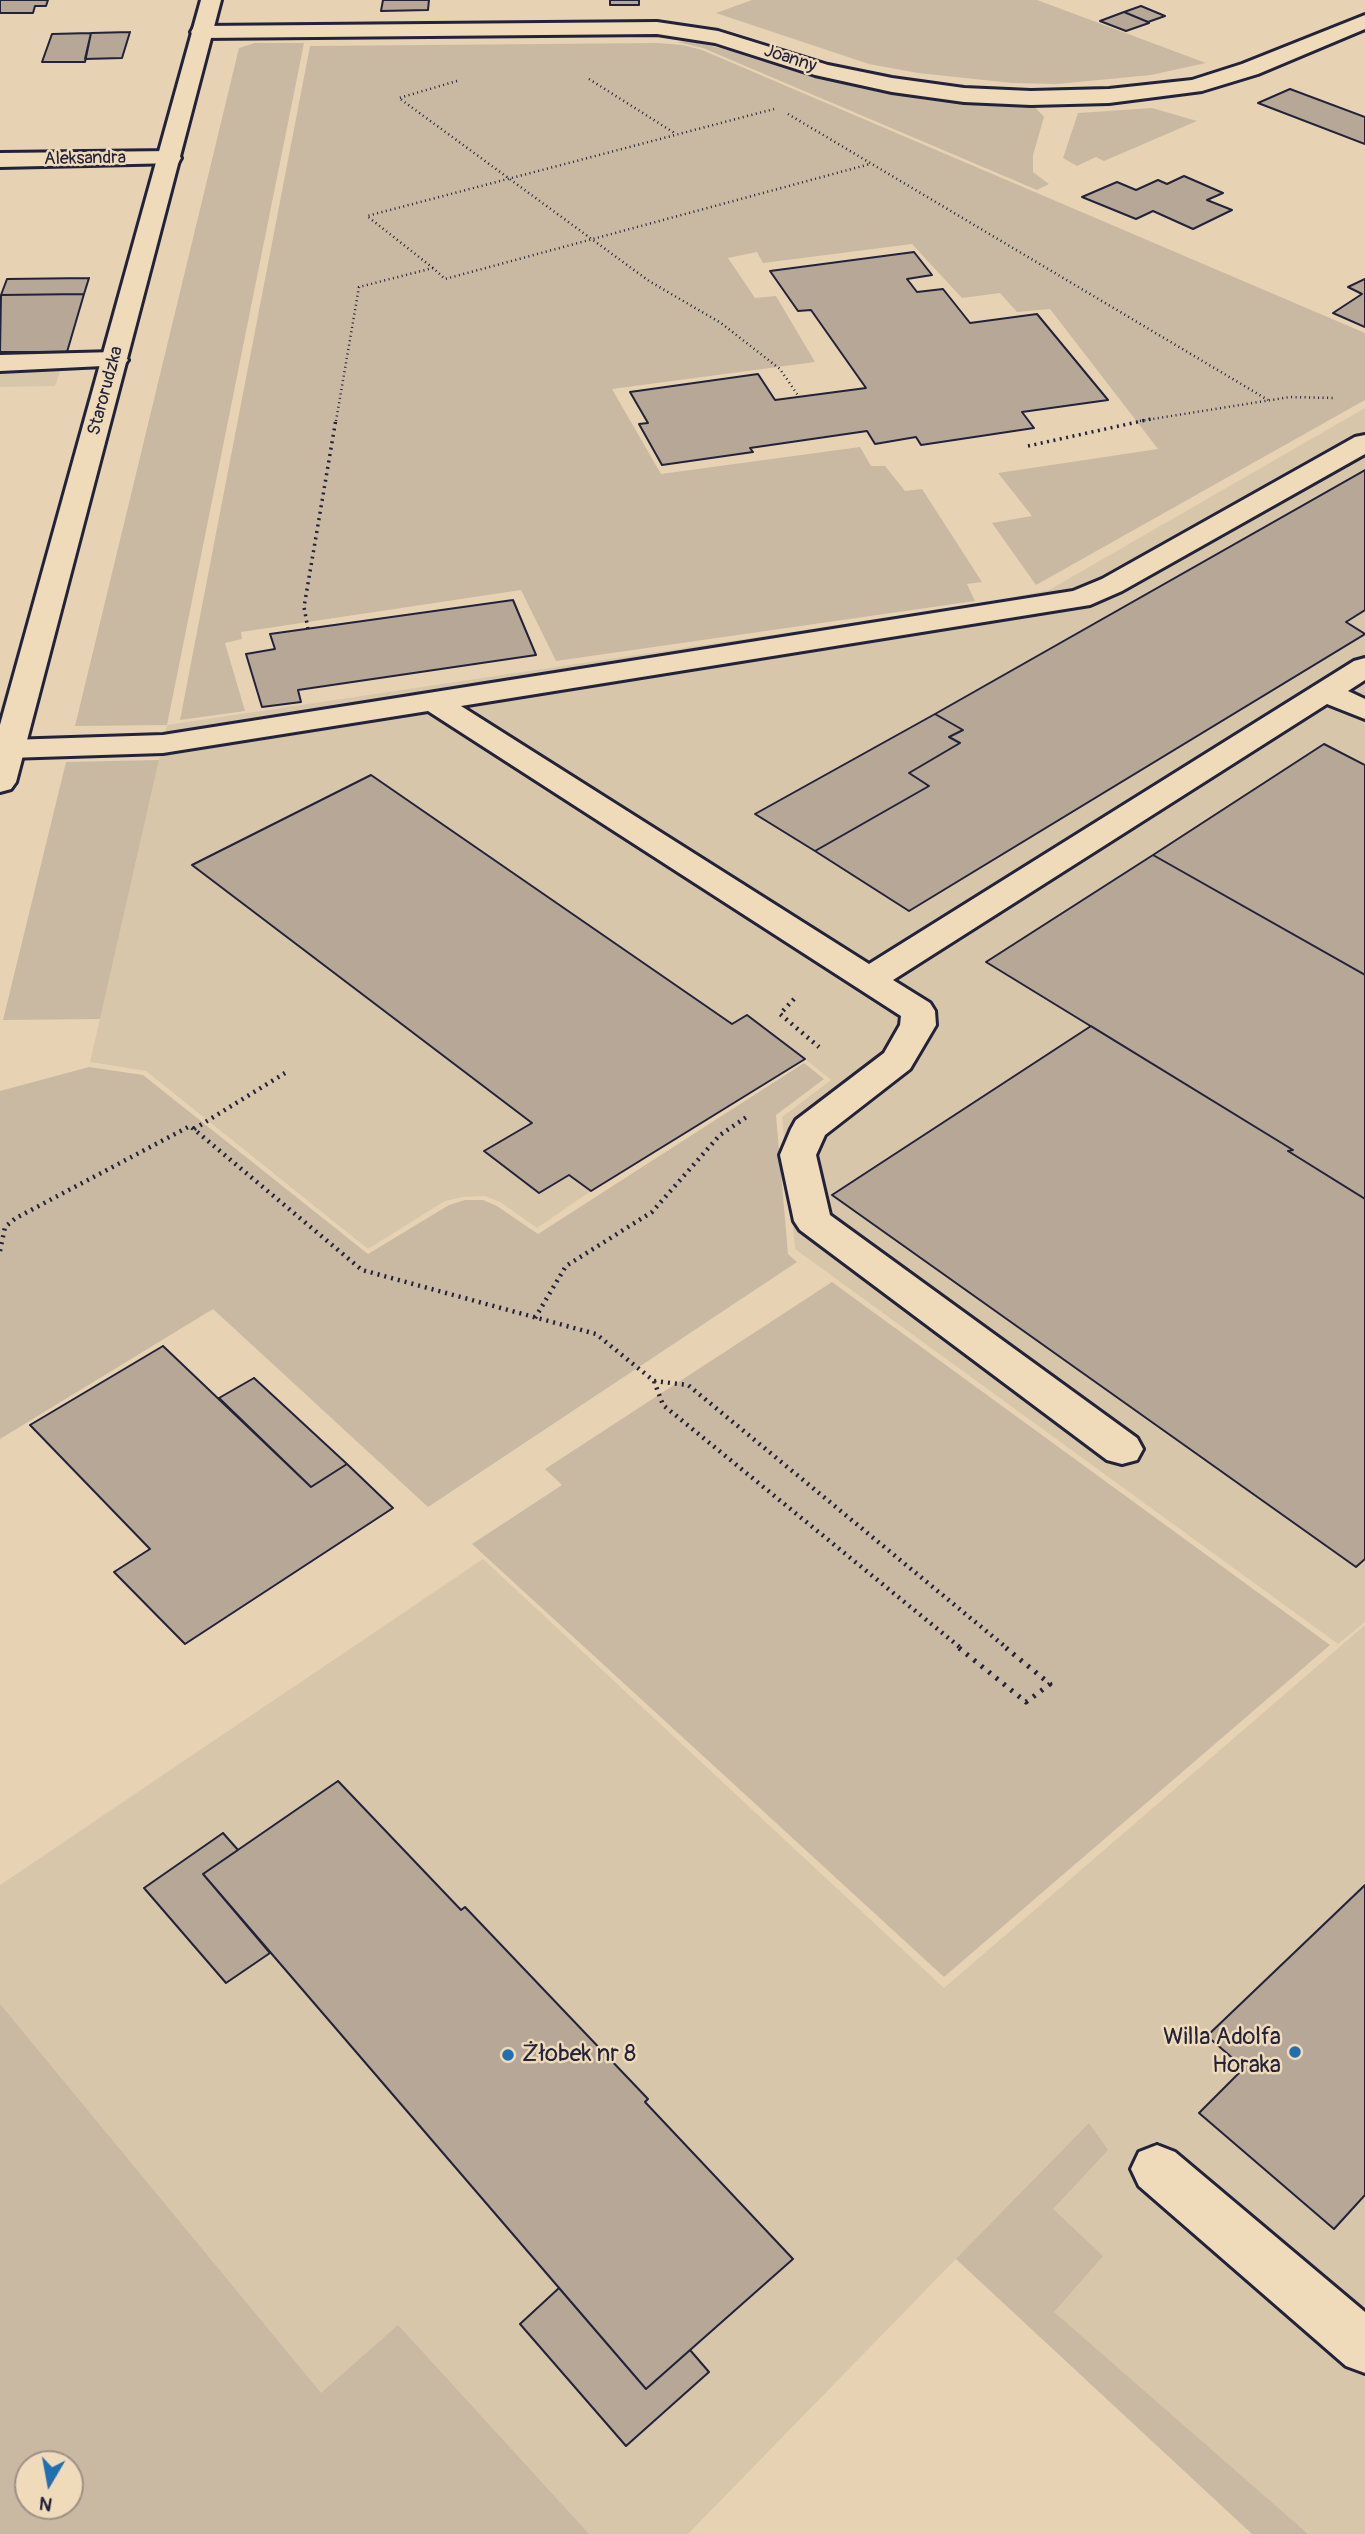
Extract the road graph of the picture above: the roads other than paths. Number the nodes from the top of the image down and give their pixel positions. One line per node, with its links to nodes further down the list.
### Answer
1 (211, 0): 3 (street, Starorudzka)
2 (1365, 21): 3 (street, Joanny)
3 (202, 32): 4 (street, Starorudzka)
4 (170, 158): 5 (street, Aleksandra); 6 (street, Starorudzka)
5 (0, 160)
6 (115, 360): 7 (street); 13 (street, Starorudzka)
7 (0, 363)
8 (1365, 443): 11 (street)
9 (1365, 667): 10 (street)
10 (1326, 692): 12 (street); 15 (street)
11 (434, 702): 13 (street); 15 (street)
12 (1365, 710)
13 (4, 749): 14 (street, Starorudzka)
14 (0, 782)
15 (868, 980): 16 (street)
16 (1122, 1449)
17 (1157, 2169): 18 (street)
18 (1365, 2347)

